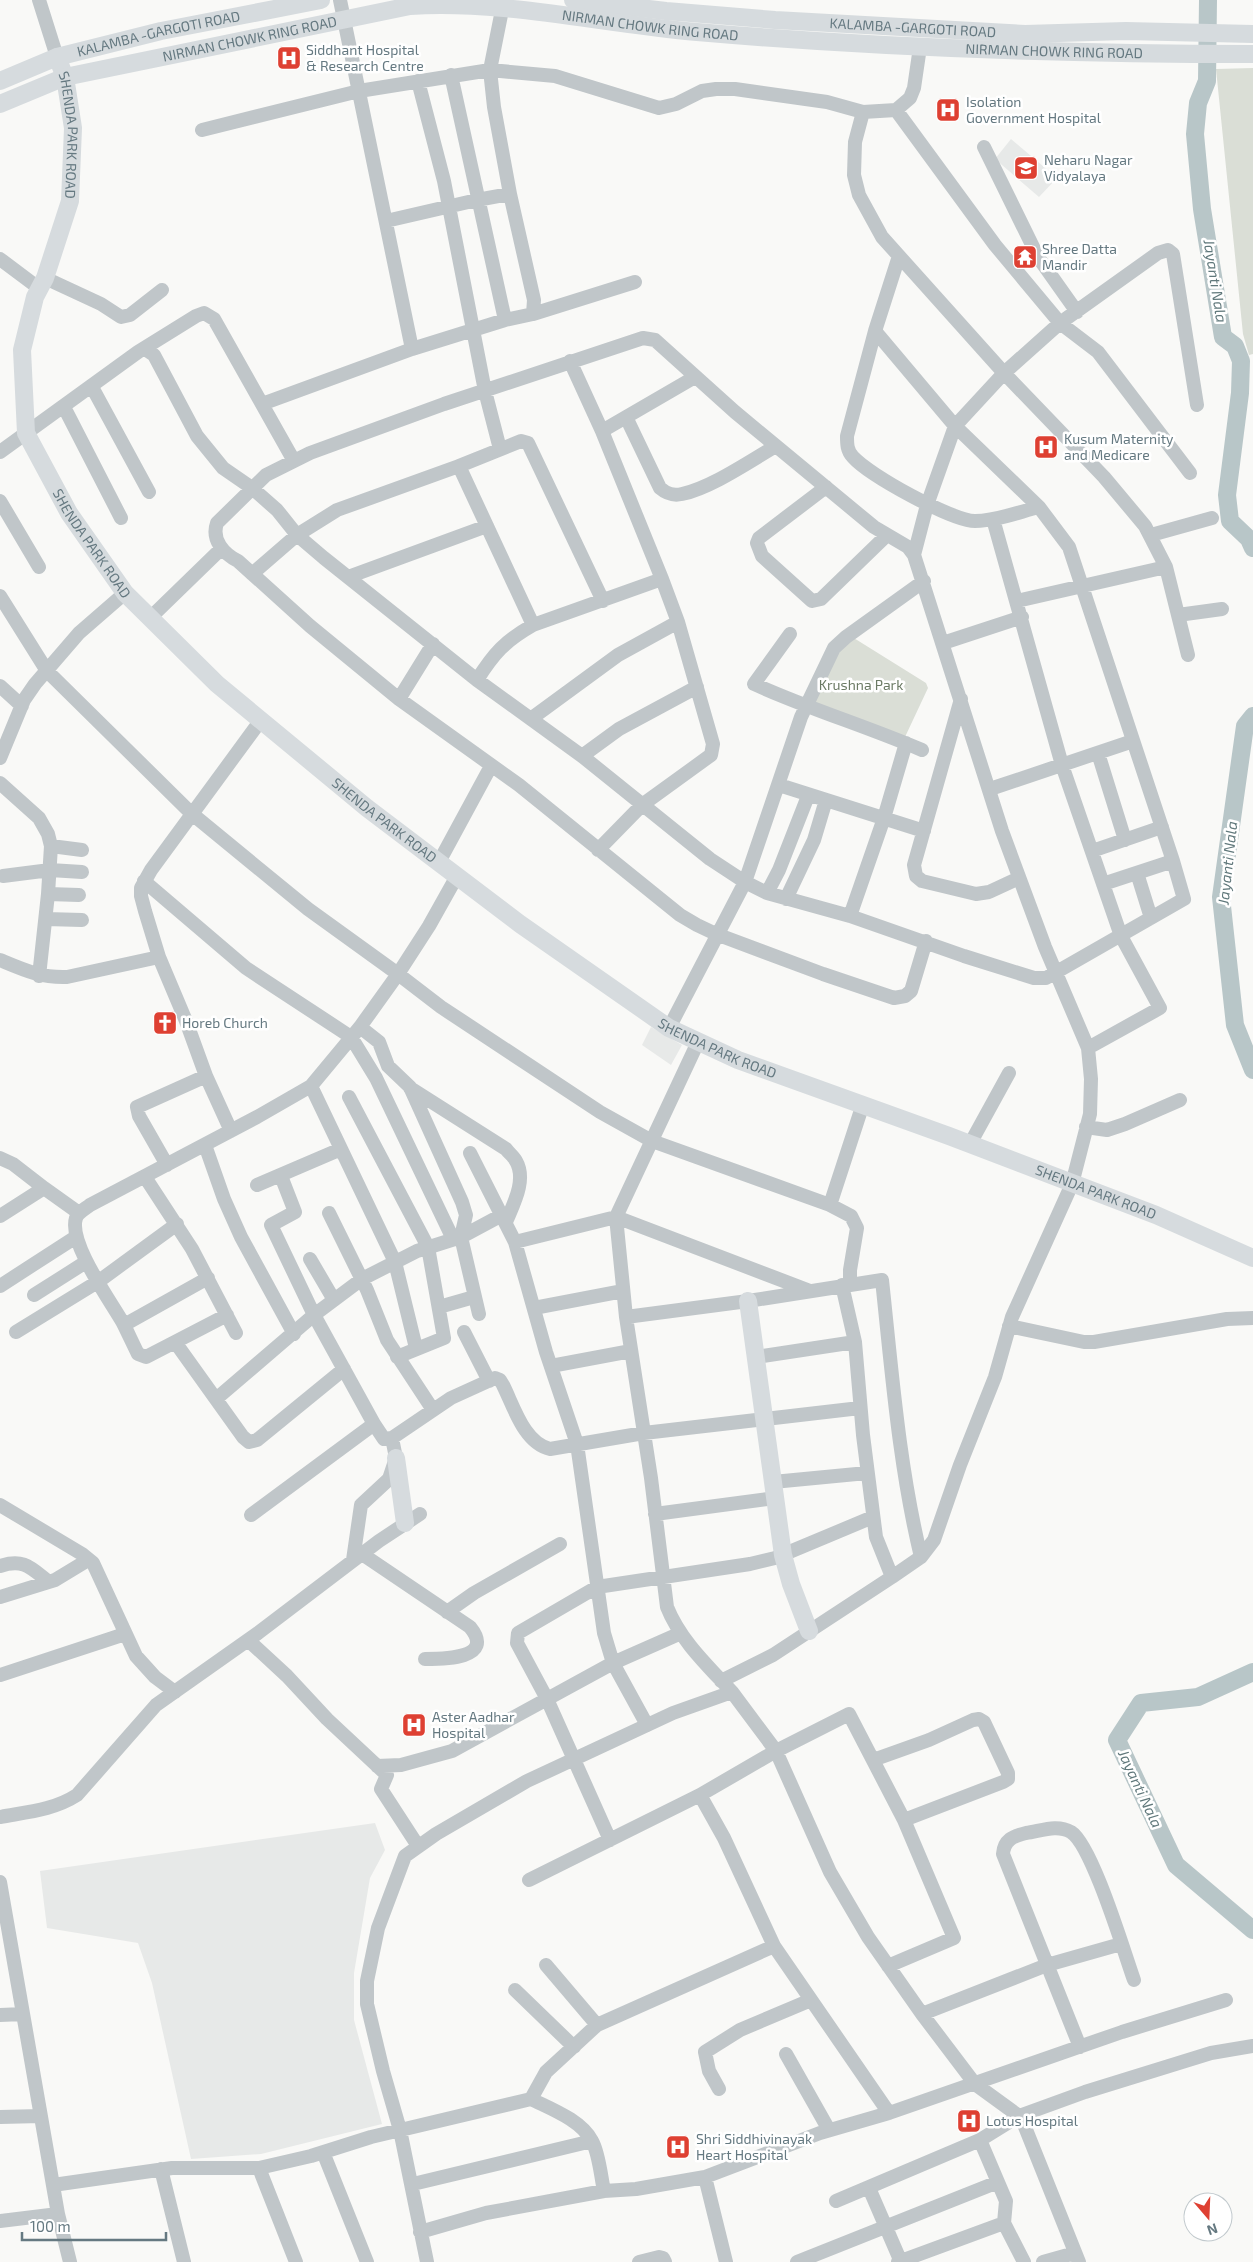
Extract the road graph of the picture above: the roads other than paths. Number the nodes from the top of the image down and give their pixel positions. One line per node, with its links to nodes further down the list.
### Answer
1 (39, 0): 10 (street, SHENDA PARK ROAD)
2 (322, 0): 10 (main road, KALAMBA -GARGOTI ROAD)
3 (340, 0): 6 (street)
4 (573, 0): 7 (main road, KALAMBA -GARGOTI ROAD)
5 (503, 4): 6 (main road, NIRMAN CHOWK RING ROAD); 8 (main road, NIRMAN CHOWK RING ROAD); 11 (street)
6 (344, 19): 13 (main road, NIRMAN CHOWK RING ROAD); 16 (street)
7 (1253, 34)
8 (920, 47): 9 (main road, NIRMAN CHOWK RING ROAD); 18 (street)
9 (1253, 54)
10 (57, 57): 13 (main road, SHENDA PARK ROAD); 14 (main road, KALAMBA -GARGOTI ROAD)
11 (490, 70): 12 (street); 19 (street); 22 (street)
12 (450, 75): 15 (street); 23 (street)
13 (65, 77): 17 (main road, NIRMAN CHOWK RING ROAD); 29 (main road, SHENDA PARK ROAD)
14 (0, 81)
15 (418, 82): 16 (street); 24 (street)
16 (359, 92): 20 (street); 25 (street)
17 (0, 104)
18 (896, 110): 19 (street); 34 (street)
19 (863, 112): 26 (street)
20 (202, 130)
21 (984, 147): 31 (street)
22 (510, 194): 23 (street); 32 (street)
23 (477, 200): 24 (street); 33 (street)
24 (448, 207): 25 (street); 35 (street)
25 (386, 221): 37 (street)
26 (899, 256): 36 (street); 40 (street)
27 (0, 259): 29 (street)
28 (635, 282): 32 (street)
29 (42, 283): 30 (street); 50 (main road, SHENDA PARK ROAD)
30 (162, 290)
31 (1077, 312): 34 (street); 45 (street)
32 (533, 314): 33 (street)
33 (505, 320): 35 (street)
34 (1060, 323): 40 (street); 56 (street)
35 (473, 329): 37 (street); 43 (street)
36 (875, 331): 48 (street); 61 (street)
37 (412, 348): 44 (street)
38 (145, 349): 42 (street); 44 (street); 58 (street)
39 (570, 361): 41 (street); 43 (street); 49 (street)
40 (1004, 373): 48 (street); 68 (street)
41 (695, 377): 47 (street); 51 (street)
42 (92, 387): 46 (street); 59 (street)
43 (486, 391): 52 (street); 54 (street)
44 (262, 404): 54 (street)
45 (1197, 405)
46 (64, 407): 50 (street); 63 (street)
47 (626, 417): 49 (street); 51 (street)
48 (955, 426): 61 (street); 62 (street)
49 (602, 431): 76 (street)
50 (26, 433): 53 (street); 79 (main road, SHENDA PARK ROAD)
51 (776, 446): 57 (street)
52 (500, 449): 55 (street); 81 (street)
53 (0, 452)
54 (294, 461): 58 (street)
55 (459, 466): 66 (street); 67 (street)
56 (1190, 473)
57 (826, 487): 69 (street); 69 (street)
58 (252, 488): 67 (street); 70 (street)
59 (149, 492)
60 (0, 501): 73 (street)
61 (927, 504): 65 (street); 71 (street)
62 (1039, 507): 65 (street); 78 (street)
63 (121, 518)
64 (1212, 518): 68 (street)
65 (993, 519): 82 (street)
66 (488, 526): 75 (street); 88 (street)
67 (298, 535): 74 (street); 75 (street)
68 (1151, 535): 72 (street)
69 (886, 536): 71 (street)
70 (221, 548): 74 (street); 86 (street)
71 (914, 555): 77 (street)
72 (1166, 567): 78 (street); 84 (street)
73 (39, 568)
74 (252, 574): 98 (street)
75 (348, 577): 91 (street)
76 (662, 579): 81 (street); 87 (street)
77 (924, 581): 90 (street); 100 (street)
78 (1082, 586): 82 (street); 103 (street)
79 (124, 593): 86 (main road, SHENDA PARK ROAD); 93 (street)
80 (0, 596): 93 (street)
81 (603, 601): 88 (street)
82 (1017, 601): 85 (street)
83 (1222, 609): 84 (street)
84 (1178, 615): 92 (street)
85 (1022, 617): 90 (street); 109 (street)
86 (150, 618): 102 (main road, SHENDA PARK ROAD)
87 (678, 622): 96 (street); 101 (street)
88 (534, 625): 94 (street)
89 (790, 634): 100 (street)
90 (943, 643): 97 (street)
91 (433, 644): 94 (street); 98 (street)
92 (1188, 655)
93 (47, 670): 99 (street); 117 (street)
94 (477, 680): 101 (street)
95 (0, 686): 99 (street)
96 (696, 687): 108 (street); 116 (street)
97 (961, 698): 113 (street); 120 (street)
98 (399, 699): 110 (street)
99 (22, 706): 106 (street)
100 (806, 706): 104 (street); 112 (street)
101 (532, 718): 108 (street)
102 (261, 720): 117 (street); 127 (main road, SHENDA PARK ROAD)
103 (1134, 741): 107 (street); 119 (street)
104 (906, 743): 105 (street); 118 (street)
105 (922, 750)
106 (1, 753)
107 (1098, 753): 109 (street); 121 (street)
108 (582, 756): 116 (street)
109 (1062, 765): 113 (street); 125 (street)
110 (491, 766): 124 (street); 127 (street)
111 (0, 783): 122 (street)
112 (779, 786): 114 (street); 135 (street)
113 (990, 789): 133 (street)
114 (808, 796): 115 (street); 137 (street)
115 (826, 800): 118 (street); 140 (street)
116 (642, 805): 124 (street); 135 (street)
117 (191, 813): 134 (street); 150 (street)
118 (884, 818): 120 (street); 141 (street)
119 (1162, 827): 121 (street); 126 (street)
120 (924, 831): 133 (street)
121 (1125, 840): 125 (street)
122 (51, 846): 123 (street); 128 (street)
123 (82, 850)
124 (598, 850): 145 (street)
125 (1092, 850): 136 (street)
126 (1173, 861): 130 (street); 142 (street)
127 (439, 862): 132 (main road, SHENDA PARK ROAD)
128 (50, 870): 129 (street); 131 (street); 138 (street)
129 (82, 872)
130 (1137, 873): 136 (street); 142 (street)
131 (4, 876)
132 (457, 876): 150 (street); 153 (main road, SHENDA PARK ROAD)
133 (1019, 878): 151 (street)
134 (144, 880): 148 (street); 154 (street)
135 (744, 882): 137 (street); 145 (street)
136 (1103, 884): 146 (street)
137 (767, 893): 140 (street)
138 (48, 894): 139 (street); 143 (street)
139 (79, 895)
140 (786, 899): 141 (street)
141 (850, 916): 147 (street)
142 (1151, 918): 146 (street)
143 (46, 919): 144 (street); 152 (street)
144 (82, 920)
145 (716, 934): 147 (street); 153 (street)
146 (1121, 936): 151 (street); 156 (street)
147 (926, 941): 151 (street)
148 (159, 957): 152 (street); 158 (street)
149 (0, 960): 152 (street)
150 (398, 974): 154 (street); 166 (street)
151 (1056, 974): 156 (street)
152 (39, 976)
153 (670, 1028): 155 (main road, SHENDA PARK ROAD)
154 (355, 1032): 159 (street); 160 (street); 186 (street)
155 (698, 1042): 163 (main road, SHENDA PARK ROAD); 166 (street)
156 (1088, 1048): 164 (street)
157 (1009, 1073): 167 (street)
158 (206, 1076): 165 (street); 172 (street)
159 (311, 1086): 165 (street); 169 (street)
160 (410, 1087): 183 (street); 186 (street)
161 (349, 1097): 188 (street)
162 (1180, 1100): 164 (street)
163 (863, 1104): 167 (main road, SHENDA PARK ROAD); 178 (street)
164 (1086, 1127): 175 (street)
165 (231, 1131): 168 (street)
166 (652, 1141): 178 (street); 182 (street)
167 (970, 1144): 175 (main road, SHENDA PARK ROAD)
168 (205, 1145): 172 (street); 216 (street)
169 (341, 1149): 173 (street); 192 (street)
170 (470, 1153): 183 (street)
171 (0, 1158): 177 (street)
172 (167, 1165): 174 (street)
173 (281, 1176): 176 (street); 208 (street)
174 (145, 1177): 179 (street); 184 (street)
175 (1072, 1184): 189 (main road, SHENDA PARK ROAD); 212 (street)
176 (256, 1185)
177 (44, 1188): 179 (street); 181 (street)
178 (830, 1205): 196 (street)
179 (79, 1213): 185 (street)
180 (329, 1213): 194 (street)
181 (0, 1216)
182 (616, 1217): 187 (street); 198 (street); 199 (street)
183 (504, 1219): 186 (street); 187 (street)
184 (177, 1224): 193 (street); 195 (street)
185 (76, 1237): 191 (street); 197 (street)
186 (457, 1238): 188 (street); 201 (street)
187 (515, 1242): 205 (street)
188 (428, 1247): 192 (street); 204 (street)
189 (1253, 1258)
190 (310, 1259): 202 (street)
191 (86, 1262): 195 (street); 200 (street)
192 (395, 1262): 194 (street); 219 (street)
193 (208, 1278): 207 (street); 211 (street)
194 (362, 1280): 202 (street); 221 (street)
195 (99, 1281): 211 (street); 213 (street)
196 (846, 1284): 199 (street); 218 (street); 245 (street)
197 (0, 1286)
198 (623, 1291): 205 (street); 209 (street)
199 (811, 1292): 203 (street)
200 (34, 1295)
201 (474, 1296): 204 (street); 206 (street)
202 (334, 1300): 208 (street)
203 (748, 1301): 209 (street); 222 (main road)
204 (439, 1307): 219 (street)
205 (534, 1308): 223 (street)
206 (479, 1314)
207 (227, 1315): 215 (street); 217 (street)
208 (314, 1316): 216 (street); 224 (street)
209 (626, 1317): 220 (street)
210 (1253, 1318): 212 (street)
211 (124, 1325): 217 (street)
212 (1009, 1326): 245 (street)
213 (16, 1332)
214 (464, 1332): 225 (street)
215 (236, 1333)
216 (294, 1334): 226 (street)
217 (175, 1342): 226 (street)
218 (855, 1342): 222 (street); 227 (street)
219 (416, 1348): 221 (street)
220 (631, 1351): 223 (street); 231 (street)
221 (397, 1357): 228 (street)
222 (756, 1357): 229 (main road)
223 (551, 1366): 233 (street)
224 (344, 1368): 226 (street); 230 (street)
225 (489, 1381): 228 (street); 233 (street)
226 (216, 1399)
227 (860, 1408): 229 (street); 235 (street)
228 (433, 1410): 232 (street)
229 (765, 1420): 231 (street); 236 (main road)
230 (374, 1424): 232 (street); 239 (street)
231 (644, 1433): 233 (street); 238 (street)
232 (392, 1438): 234 (street)
233 (577, 1444): 251 (street)
234 (396, 1458): 241 (main road); 244 (street)
235 (868, 1473): 236 (street); 240 (street)
236 (774, 1490): 238 (street); 243 (main road)
237 (0, 1505): 246 (street)
238 (655, 1514): 248 (street)
239 (251, 1515)
240 (873, 1517): 243 (street); 249 (street)
241 (413, 1518): 244 (street)
242 (560, 1544): 253 (street)
243 (784, 1555): 248 (street); 254 (main road)
244 (357, 1557): 253 (street); 257 (street)
245 (921, 1557): 249 (street)
246 (88, 1560): 250 (street); 256 (street)
247 (0, 1566): 250 (street)
248 (662, 1577): 251 (street); 255 (street)
249 (892, 1577): 254 (street)
250 (49, 1582): 252 (street)
251 (597, 1587): 259 (street); 264 (street)
252 (0, 1597)
253 (447, 1612): 258 (street)
254 (810, 1631): 261 (street)
255 (681, 1633): 259 (street); 261 (street)
256 (125, 1634): 260 (street); 262 (street)
257 (248, 1640): 262 (street); 269 (street)
258 (425, 1659)
259 (613, 1663): 264 (street); 265 (street)
260 (0, 1675)
261 (721, 1680): 263 (street)
262 (175, 1692): 271 (street)
263 (732, 1692): 265 (street); 266 (street)
264 (547, 1699): 267 (street); 269 (street)
265 (647, 1726): 267 (street)
266 (776, 1751): 268 (street); 270 (street); 281 (street)
267 (574, 1760): 273 (street); 274 (street)
268 (873, 1760): 272 (street); 272 (street)
269 (377, 1766): 274 (street)
270 (700, 1795): 273 (street); 279 (street)
271 (0, 1817)
272 (904, 1820): 281 (street)
273 (610, 1840): 275 (street)
274 (418, 1846): 302 (street)
275 (529, 1880)
276 (0, 1882): 277 (street)
277 (4, 1922): 287 (street)
278 (1121, 1944): 282 (street); 282 (street); 283 (street)
279 (774, 1946): 285 (street); 290 (street)
280 (546, 1965): 290 (street)
281 (888, 1966): 288 (street)
282 (1047, 1966): 288 (street); 292 (street)
283 (1134, 1980)
284 (515, 1990): 293 (street)
285 (811, 2000): 296 (street); 298 (street)
286 (1226, 2000): 292 (street)
287 (23, 2014): 289 (street); 299 (street)
288 (922, 2014): 295 (street)
289 (0, 2015)
290 (597, 2025): 293 (street)
291 (1253, 2046): 300 (street)
292 (1080, 2047): 295 (street)
293 (574, 2048): 297 (street)
294 (786, 2054): 303 (street)
295 (976, 2084): 298 (street); 300 (street)
296 (719, 2089)
297 (531, 2098): 302 (street); 305 (street)
298 (889, 2112): 303 (street)
299 (41, 2116): 301 (street); 312 (street)
300 (1019, 2116): 304 (street); 321 (street)
301 (0, 2117)
302 (400, 2130): 306 (street); 311 (street)
303 (829, 2130): 309 (street)
304 (980, 2140): 310 (street); 313 (street)
305 (592, 2141): 311 (street); 314 (street)
306 (323, 2152): 307 (street); 326 (street)
307 (259, 2168): 308 (street); 325 (street)
308 (161, 2169): 312 (street); 324 (street)
309 (705, 2177): 314 (street); 329 (street)
310 (998, 2182): 318 (street); 319 (street)
311 (413, 2184): 320 (street)
312 (53, 2185): 316 (street)
313 (869, 2188): 315 (street); 319 (street)
314 (604, 2191): 320 (street)
315 (836, 2201)
316 (58, 2214): 317 (street); 323 (street)
317 (0, 2220)
318 (1004, 2223): 331 (street); 332 (street)
319 (886, 2226): 330 (street); 331 (street)
320 (420, 2232): 322 (street)
321 (1077, 2257): 333 (street)
322 (424, 2261)
323 (70, 2262)
324 (184, 2262)
325 (296, 2262)
326 (368, 2262)
327 (639, 2262): 328 (street)
328 (665, 2262)
329 (726, 2262)
330 (797, 2262)
331 (900, 2262)
332 (1024, 2262)
333 (1043, 2262)

